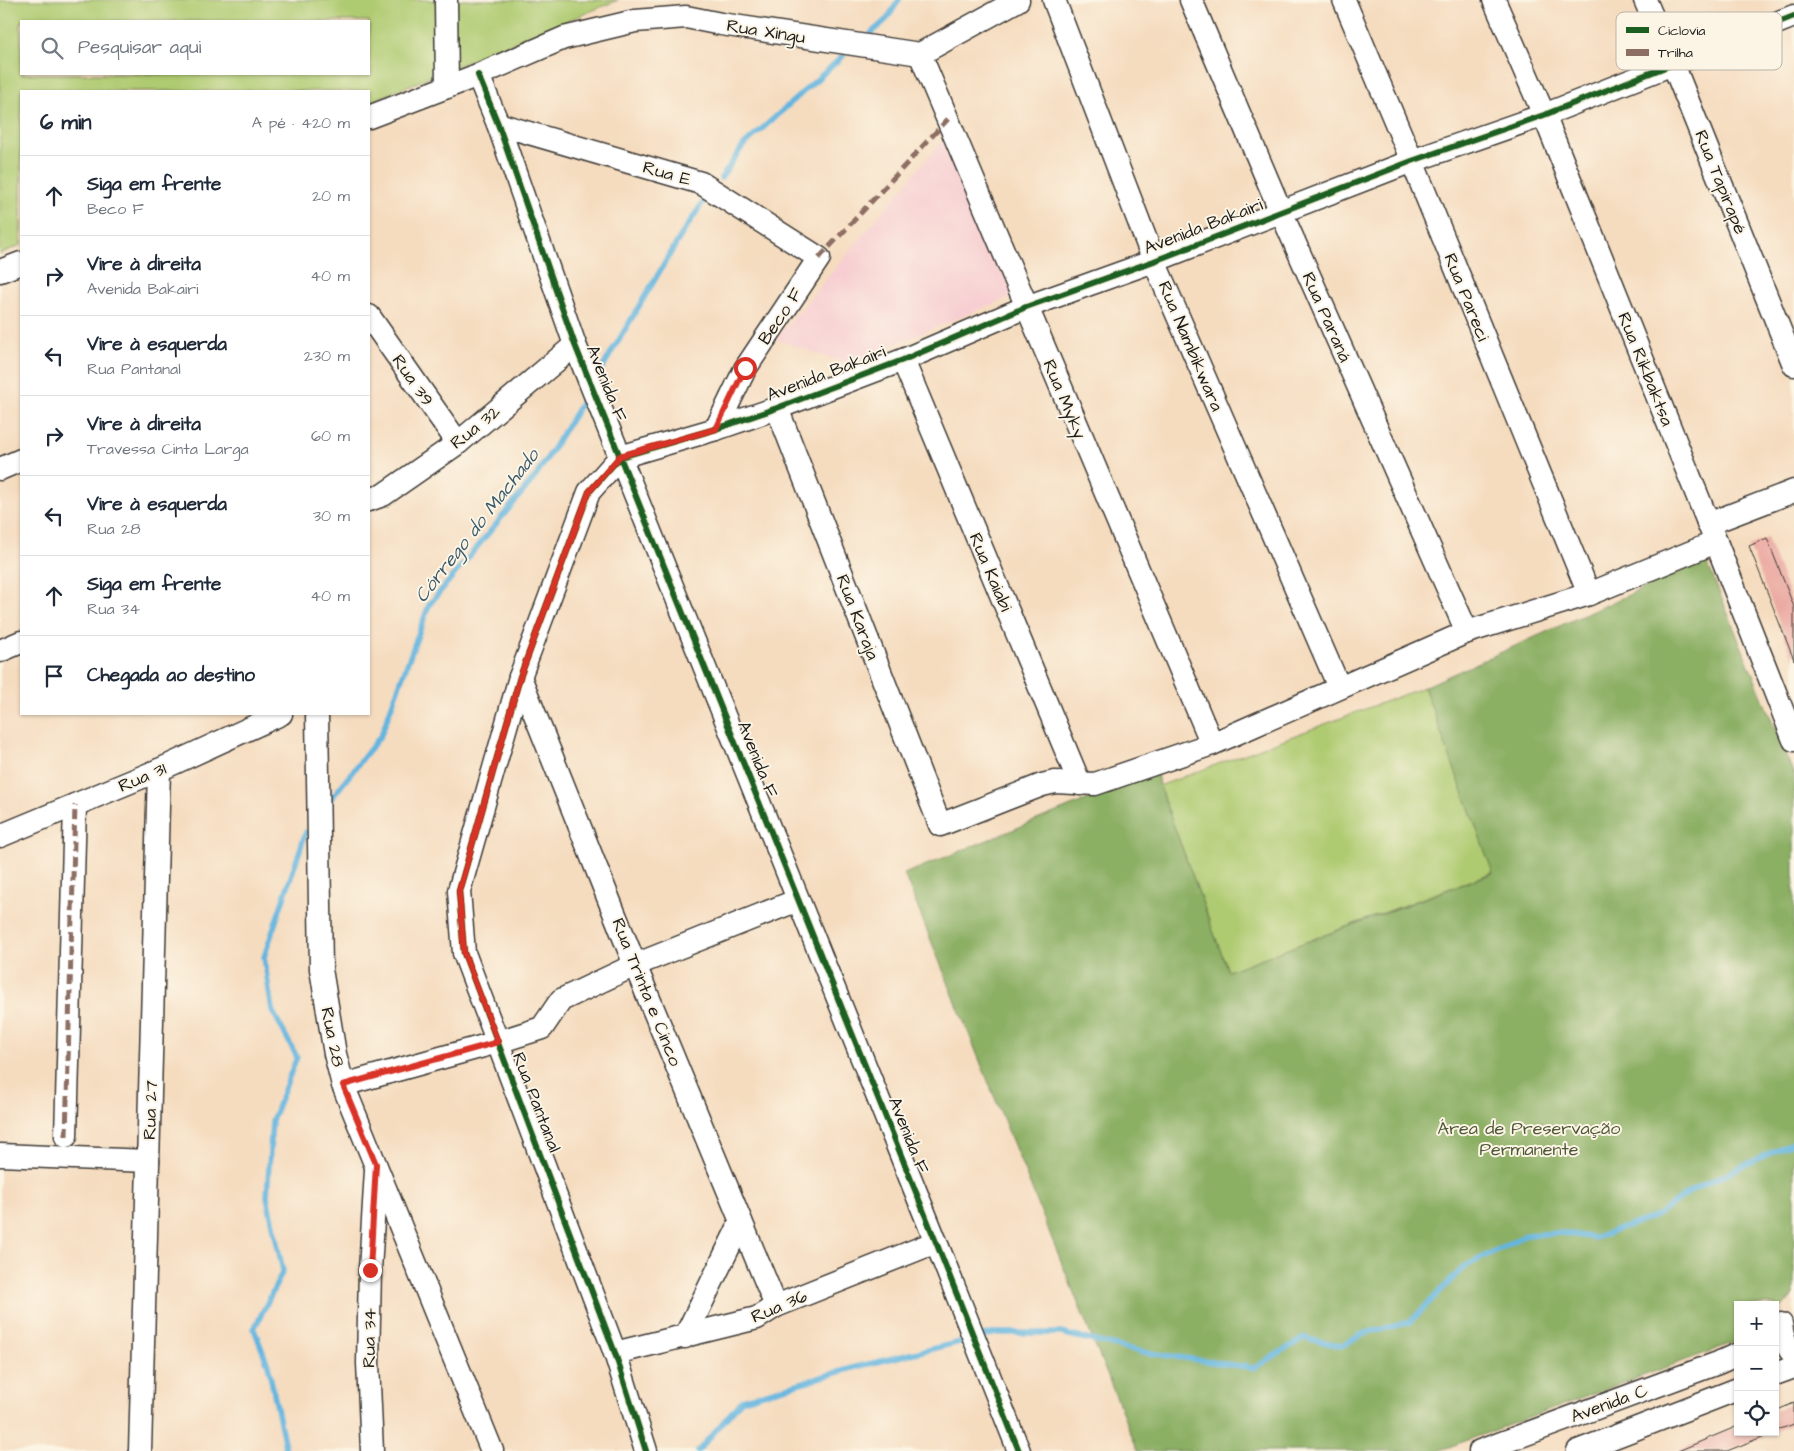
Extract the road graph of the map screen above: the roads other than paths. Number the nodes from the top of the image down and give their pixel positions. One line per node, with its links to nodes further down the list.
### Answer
1 (446, 0): 17 (street)
2 (1018, 0): 13 (street)
3 (1054, 0): 24 (street, Rua Nambikwara)
4 (1191, 0): 22 (street, Rua Paraná)
5 (1344, 0): 21 (street, Rua Pareci)
6 (1494, 0): 18 (street, Rua Rikbaktsa)
7 (1646, 0): 10 (street, Rua Tapirapé)
8 (1790, 0): 9 (street)
9 (1794, 9)
10 (1651, 12)
11 (1794, 16): 12 (street, Avenida Bakairi)
12 (1782, 21)
13 (920, 54): 16 (street, Rua Xingu); 27 (street, Rua Myky)
14 (1658, 70): 18 (street, Avenida Bakairi)
15 (1675, 70): 31 (street, Rua Tapirapé)
16 (478, 75): 17 (street, Rua Xingu); 20 (street, Avenida F)
17 (447, 87): 19 (street, Rua Xingu)
18 (1544, 115): 21 (street, Avenida Bakairi); 40 (street, Rua Rikbaktsa)
19 (370, 117)
20 (498, 124): 23 (street, Rua E); 29 (street, Avenida F)
21 (1412, 161): 22 (street, Avenida Bakairi); 41 (street, Rua Pareci)
22 (1281, 212): 24 (street, Avenida Bakairi); 42 (street, Rua Paraná)
23 (819, 258): 33 (street, Beco F)
24 (1154, 262): 27 (street, Avenida Bakairi); 46 (street, Rua Nambikwara)
25 (20, 263): 26 (street)
26 (0, 271)
27 (1026, 307): 30 (street, Avenida Bakairi); 50 (street, Rua Myky)
28 (370, 317): 34 (street, Rua 39)
29 (575, 345): 34 (street, Rua 32); 35 (street, Avenida F)
30 (902, 360): 32 (street, Avenida Bakairi); 52 (street, Rua Kaiabi)
31 (1794, 366)
32 (776, 408): 33 (street, Avenida Bakairi); 52 (street, Rua Karaja)
33 (716, 429): 35 (street, Avenida Bakairi)
34 (458, 443): 39 (street, Rua 32)
35 (620, 456): 45 (street, Rua Pantanal); 55 (street, Avenida F)
36 (20, 460): 37 (street)
37 (0, 468)
38 (1794, 491): 40 (street)
39 (370, 500)
40 (1712, 533): 41 (street); 49 (street, Rua Rikbaktsa)
41 (1589, 594): 42 (street)
42 (1467, 632): 46 (street)
43 (20, 642): 44 (street)
44 (0, 650)
45 (520, 677): 56 (street, Rua Trinta e Cinco); 57 (street, Rua Pantanal)
46 (1339, 687): 50 (street)
47 (279, 715): 51 (street, Rua 31)
48 (317, 715): 58 (street, Rua 28)
49 (1794, 740)
50 (1212, 744): 52 (street)
51 (159, 770): 53 (street, Rua 31); 61 (street, Rua 27)
52 (1080, 784)
53 (75, 805): 54 (street, Rua 31); 59 (street)
54 (0, 836)
55 (798, 900): 56 (street); 64 (street, Avenida F)
56 (635, 965): 57 (street); 63 (street, Rua Trinta e Cinco)
57 (498, 1042): 58 (street); 68 (street, Rua Pantanal)
58 (343, 1085): 62 (street, Rua 28)
59 (66, 1136)
60 (0, 1155): 61 (street)
61 (148, 1161): 74 (street, Rua 27)
62 (376, 1164): 75 (street, Rua 34); 76 (street, Rua 28)
63 (741, 1222): 65 (street, Rua Trinta e Cinco); 67 (street)
64 (936, 1242): 65 (street, Rua 36); 78 (street, Avenida F)
65 (776, 1306): 67 (street, Rua 36)
66 (1783, 1322): 69 (street)
67 (685, 1337): 68 (street, Rua 36)
68 (615, 1354): 77 (street, Rua Pantanal)
69 (1794, 1354)
70 (1734, 1356): 79 (street, Avenida C)
71 (1794, 1367): 72 (street)
72 (1779, 1373)
73 (1734, 1391): 80 (street, Avenida C)
74 (140, 1451)
75 (372, 1451)
76 (492, 1451)
77 (646, 1451)
78 (1019, 1451)
79 (1480, 1451)
80 (1578, 1451)

